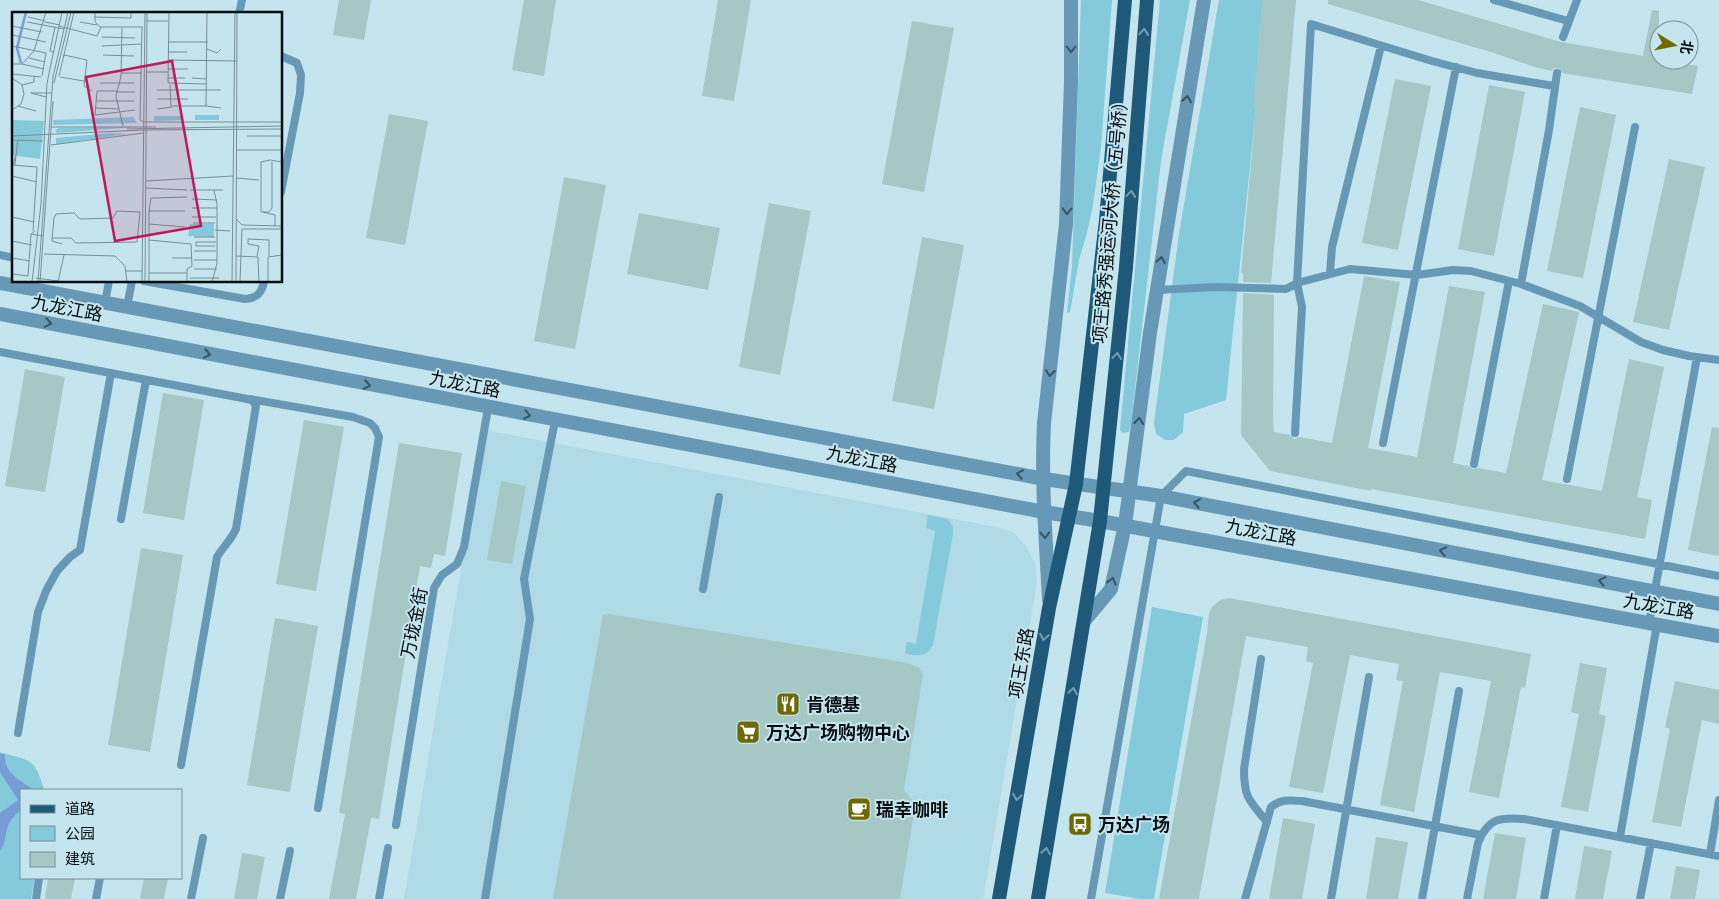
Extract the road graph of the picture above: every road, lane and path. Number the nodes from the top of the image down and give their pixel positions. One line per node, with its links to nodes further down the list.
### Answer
1 (1071, 0): 43 (street, one-way to 43)
2 (1125, 0): 40 (main road, 项王路秀强运河大桥（五号桥）)
3 (1147, 0): 46 (main road, 项王路秀强运河大桥（五号桥）, one-way to 3)
4 (1204, 0): 26 (street, one-way to 4)
5 (1494, 0): 7 (lane)
6 (1577, 0): 7 (lane)
7 (1568, 21): 8 (lane)
8 (1563, 37)
9 (1381, 46): 11 (lane); 16 (lane); 24 (lane)
10 (282, 56): 15 (lane)
11 (1456, 67): 13 (lane); 17 (lane)
12 (1557, 74): 13 (lane)
13 (1554, 86): 25 (lane)
14 (1634, 127): 30 (lane)
15 (282, 187)
16 (1330, 273): 17 (lane); 24 (lane)
17 (1417, 275): 18 (lane); 41 (lane)
18 (1509, 281): 25 (lane); 42 (lane)
19 (109, 282): 27 (lane)
20 (132, 282): 28 (lane)
21 (149, 282): 22 (lane)
22 (264, 282)
23 (0, 283): 27 (street, 九龙江路)
24 (1297, 283): 26 (lane); 39 (lane)
25 (1521, 284): 30 (lane)
26 (1156, 290): 47 (street, one-way to 26)
27 (105, 303): 28 (street, 九龙江路)
28 (126, 307): 43 (street, 九龙江路, one-way to 28)
29 (0, 314): 37 (street, 九龙江路, one-way to 37)
30 (1599, 316): 32 (lane); 44 (lane)
31 (0, 352): 34 (lane)
32 (1697, 357): 33 (lane); 56 (lane)
33 (1719, 360)
34 (111, 373): 35 (lane); 68 (lane)
35 (146, 380): 36 (lane); 52 (lane)
36 (242, 398): 69 (lane); 71 (lane)
37 (488, 408): 38 (street, 九龙江路, one-way to 38); 74 (lane, 万珑金街)
38 (555, 421): 50 (street, 九龙江路); 92 (lane)
39 (1294, 433)
40 (1081, 434): 45 (main road, 项王东路)
41 (1383, 443)
42 (1474, 464)
43 (1044, 479): 45 (street, 九龙江路); 50 (street)
44 (1567, 479)
45 (1076, 484): 46 (street, 九龙江路); 51 (main road, 项王东路)
46 (1104, 487): 47 (street, 九龙江路); 53 (main road)
47 (1131, 491): 48 (street, 九龙江路); 54 (street)
48 (1161, 496): 55 (lane); 56 (lane); 59 (street, 九龙江路, one-way to 48)
49 (719, 497): 58 (lane)
50 (1044, 512): 51 (street, 九龙江路); 61 (street, one-way to 61)
51 (1070, 516): 53 (street, 九龙江路); 61 (main road, 项王东路)
52 (121, 519)
53 (1100, 521): 54 (street, 九龙江路); 62 (main road)
54 (1125, 526): 55 (street, 九龙江路); 62 (street, one-way to 54)
55 (1155, 531): 63 (street, 九龙江路); 95 (lane)
56 (1660, 565): 57 (lane); 59 (lane)
57 (1719, 576)
58 (702, 589)
59 (1655, 591): 60 (street, 九龙江路); 63 (lane)
60 (1719, 604)
61 (1049, 608): 93 (main road, 项王东路, one-way to 93)
62 (1085, 620): 94 (main road, one-way to 62)
63 (1653, 624): 64 (street, 九龙江路); 78 (lane)
64 (1719, 636)
65 (1261, 659): 73 (lane)
66 (1369, 677): 72 (lane)
67 (1459, 691): 75 (lane)
68 (18, 733)
69 (181, 765)
70 (1719, 800): 83 (lane)
71 (318, 808)
72 (1345, 809): 73 (lane); 75 (lane); 97 (lane)
73 (1267, 822): 96 (lane)
74 (396, 825)
75 (1435, 826): 77 (lane); 98 (lane)
76 (1557, 826): 77 (lane); 78 (lane); 100 (lane)
77 (1481, 835): 99 (lane)
78 (1620, 837): 80 (lane)
79 (203, 838): 89 (lane)
80 (1651, 843): 83 (lane); 101 (lane)
81 (388, 848): 91 (lane)
82 (290, 851): 90 (lane)
83 (1710, 854): 84 (lane)
84 (1719, 856)
85 (40, 879): 87 (lane)
86 (100, 879): 88 (lane)
87 (36, 899)
88 (96, 899)
89 (191, 899)
90 (280, 899)
91 (379, 899)
92 (485, 899)
93 (999, 899)
94 (1038, 899)
95 (1091, 899)
96 (1245, 899)
97 (1331, 899)
98 (1422, 899)
99 (1467, 899)
100 (1544, 899)
101 (1640, 899)

